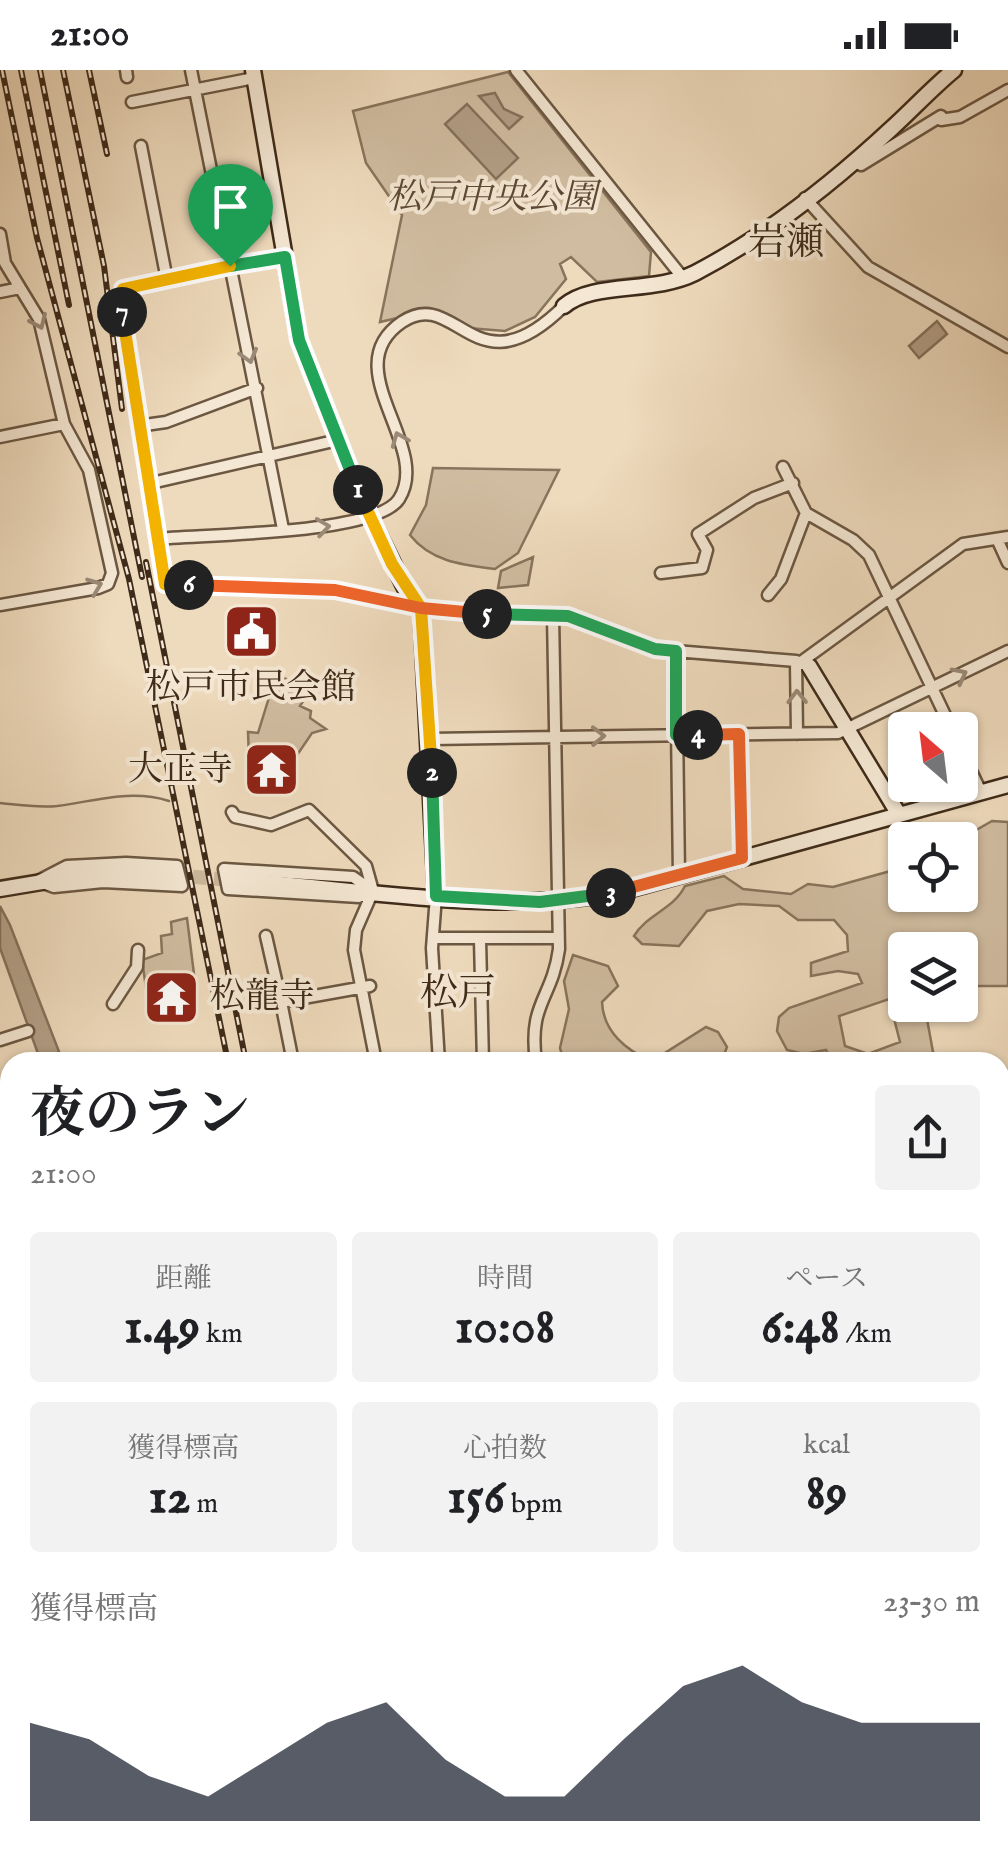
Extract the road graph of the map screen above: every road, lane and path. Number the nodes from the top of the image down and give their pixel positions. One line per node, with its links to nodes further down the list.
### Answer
1 (192, 70): 5 (street)
2 (516, 70): 14 (street)
3 (954, 70): 9 (street)
4 (253, 74): 5 (street); 12 (street)
5 (195, 89): 7 (street); 13 (street)
6 (1008, 90): 9 (street)
7 (132, 102)
8 (141, 146): 15 (street)
9 (852, 160): 10 (street)
10 (806, 198): 14 (street); 19 (street)
11 (0, 234): 16 (street)
12 (285, 257): 13 (street); 24 (street)
13 (230, 266): 15 (street); 20 (street, one-way to 20)
14 (684, 278): 18 (street)
15 (167, 280): 22 (street)
16 (20, 288): 17 (street); 21 (street, one-way to 21)
17 (0, 292)
18 (564, 306): 30 (street, one-way to 18)
19 (1008, 347)
20 (256, 388): 22 (street); 25 (street)
21 (64, 424): 23 (street); 38 (street, one-way to 21)
22 (138, 426): 27 (street)
23 (0, 437)
24 (338, 440): 25 (street); 30 (street)
25 (269, 458): 27 (street); 31 (street)
26 (783, 467): 28 (street)
27 (147, 484): 33 (street)
28 (793, 484): 29 (street); 35 (street)
29 (806, 514): 36 (street); 37 (street)
30 (370, 517): 31 (street, one-way to 30); 39 (street)
31 (283, 530): 33 (street)
32 (1002, 538): 34 (street); 37 (street)
33 (156, 539): 39 (street)
34 (1008, 563)
35 (661, 572)
36 (768, 595)
37 (890, 597): 43 (street); 44 (street)
38 (0, 605)
39 (421, 608): 40 (street); 51 (street)
40 (554, 615): 41 (street); 50 (street)
41 (676, 651): 43 (street); 49 (street)
42 (1008, 651): 44 (street, one-way to 42)
43 (802, 663): 46 (street); 48 (street, one-way to 43)
44 (932, 688): 45 (street); 46 (street)
45 (943, 712)
46 (849, 729): 48 (street); 56 (street)
47 (739, 734): 48 (street); 49 (street); 57 (street)
48 (797, 734)
49 (676, 735): 50 (street, one-way to 49); 59 (street)
50 (555, 737): 51 (street); 65 (street)
51 (431, 739): 64 (street)
52 (1008, 785): 54 (street)
53 (978, 786): 54 (street)
54 (980, 790): 56 (street)
55 (232, 812): 63 (street)
56 (898, 813): 57 (street)
57 (742, 858): 59 (street)
58 (172, 875): 61 (street)
59 (679, 876): 65 (street)
60 (231, 880): 63 (street)
61 (38, 881): 61 (street); 62 (street)
62 (0, 889)
63 (374, 890): 63 (street); 64 (street); 71 (street)
64 (436, 896): 65 (street); 67 (street)
65 (558, 901): 68 (street)
66 (266, 936): 72 (street)
67 (435, 938): 69 (street); 78 (street)
68 (557, 938): 69 (street); 80 (street)
69 (480, 940): 79 (street)
70 (138, 950): 73 (street)
71 (365, 987): 72 (street); 77 (street)
72 (282, 1002): 76 (street)
73 (113, 1004)
74 (28, 1031): 75 (street)
75 (0, 1040)
76 (291, 1052)
77 (374, 1052)
78 (438, 1052)
79 (483, 1052)
80 (536, 1052)

